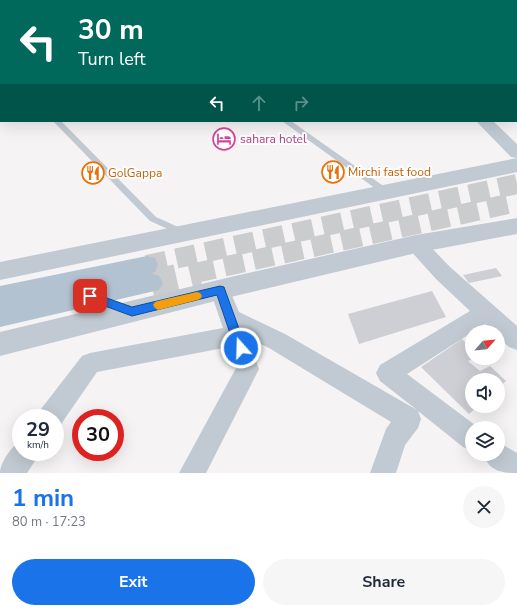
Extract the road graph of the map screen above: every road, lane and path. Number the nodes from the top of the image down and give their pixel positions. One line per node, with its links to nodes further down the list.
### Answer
1 (58, 122): 8 (lane)
2 (287, 122): 6 (lane)
3 (485, 122): 4 (street)
4 (514, 145)
5 (517, 165): 6 (street)
6 (386, 192): 8 (street)
7 (517, 226): 10 (street)
8 (184, 232): 9 (street)
9 (128, 244): 11 (street); 13 (street)
10 (416, 244): 14 (street); 17 (street)
11 (0, 271)
12 (149, 274): 13 (main road)
13 (87, 287): 15 (main road); 16 (street); 18 (main road)
14 (220, 290): 16 (street); 19 (street)
15 (0, 296)
16 (132, 312): 21 (street)
17 (486, 312): 20 (street); 23 (street)
18 (0, 316)
19 (234, 328): 22 (street); 28 (street); 29 (street)
20 (517, 340)
21 (0, 344)
22 (57, 409)
23 (465, 433)
24 (505, 460): 26 (street)
25 (20, 461): 27 (street)
26 (517, 468)
27 (11, 473)
28 (192, 473)
29 (384, 473)

